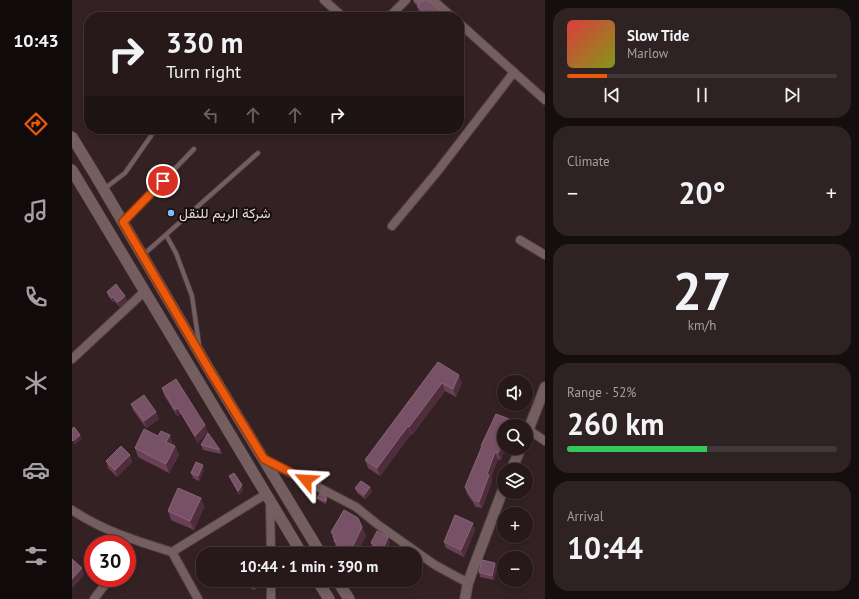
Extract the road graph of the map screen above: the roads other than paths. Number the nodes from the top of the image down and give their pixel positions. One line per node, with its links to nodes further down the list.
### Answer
1 (324, 0): 6 (street)
2 (406, 0): 7 (street)
3 (418, 0): 4 (street)
4 (424, 0)
5 (433, 0): 8 (street)
6 (337, 12)
7 (394, 12)
8 (446, 12)
9 (464, 27): 10 (street)
10 (514, 72): 11 (street); 19 (street)
11 (545, 100)
12 (152, 134): 17 (lane)
13 (72, 137): 17 (main road)
14 (194, 150): 18 (lane)
15 (258, 153): 20 (lane)
16 (72, 170): 24 (main road)
17 (104, 189): 18 (main road)
18 (123, 222): 23 (main road)
19 (392, 226)
20 (166, 235): 23 (lane); 25 (lane)
21 (520, 240): 22 (street)
22 (545, 255)
23 (143, 256): 25 (main road)
24 (145, 291): 26 (street); 28 (main road)
25 (200, 354): 27 (main road)
26 (72, 359)
27 (210, 371): 28 (main road); 33 (main road)
28 (197, 378): 34 (main road)
29 (545, 386): 30 (street)
30 (532, 419)
31 (533, 436): 32 (street)
32 (545, 441)
33 (264, 459): 41 (main road); 43 (street)
34 (268, 498): 39 (street); 40 (main road); 42 (street)
35 (499, 499): 43 (street)
36 (72, 510): 37 (street)
37 (115, 535)
38 (136, 544): 42 (street)
39 (271, 547)
40 (298, 547)
41 (317, 547)
42 (172, 552): 49 (street)
43 (468, 583): 53 (street)
44 (103, 587): 48 (street)
45 (271, 587): 50 (street)
46 (321, 587): 51 (main road)
47 (341, 587): 52 (main road)
48 (94, 599)
49 (198, 599)
50 (271, 599)
51 (329, 599)
52 (349, 599)
53 (465, 599)

